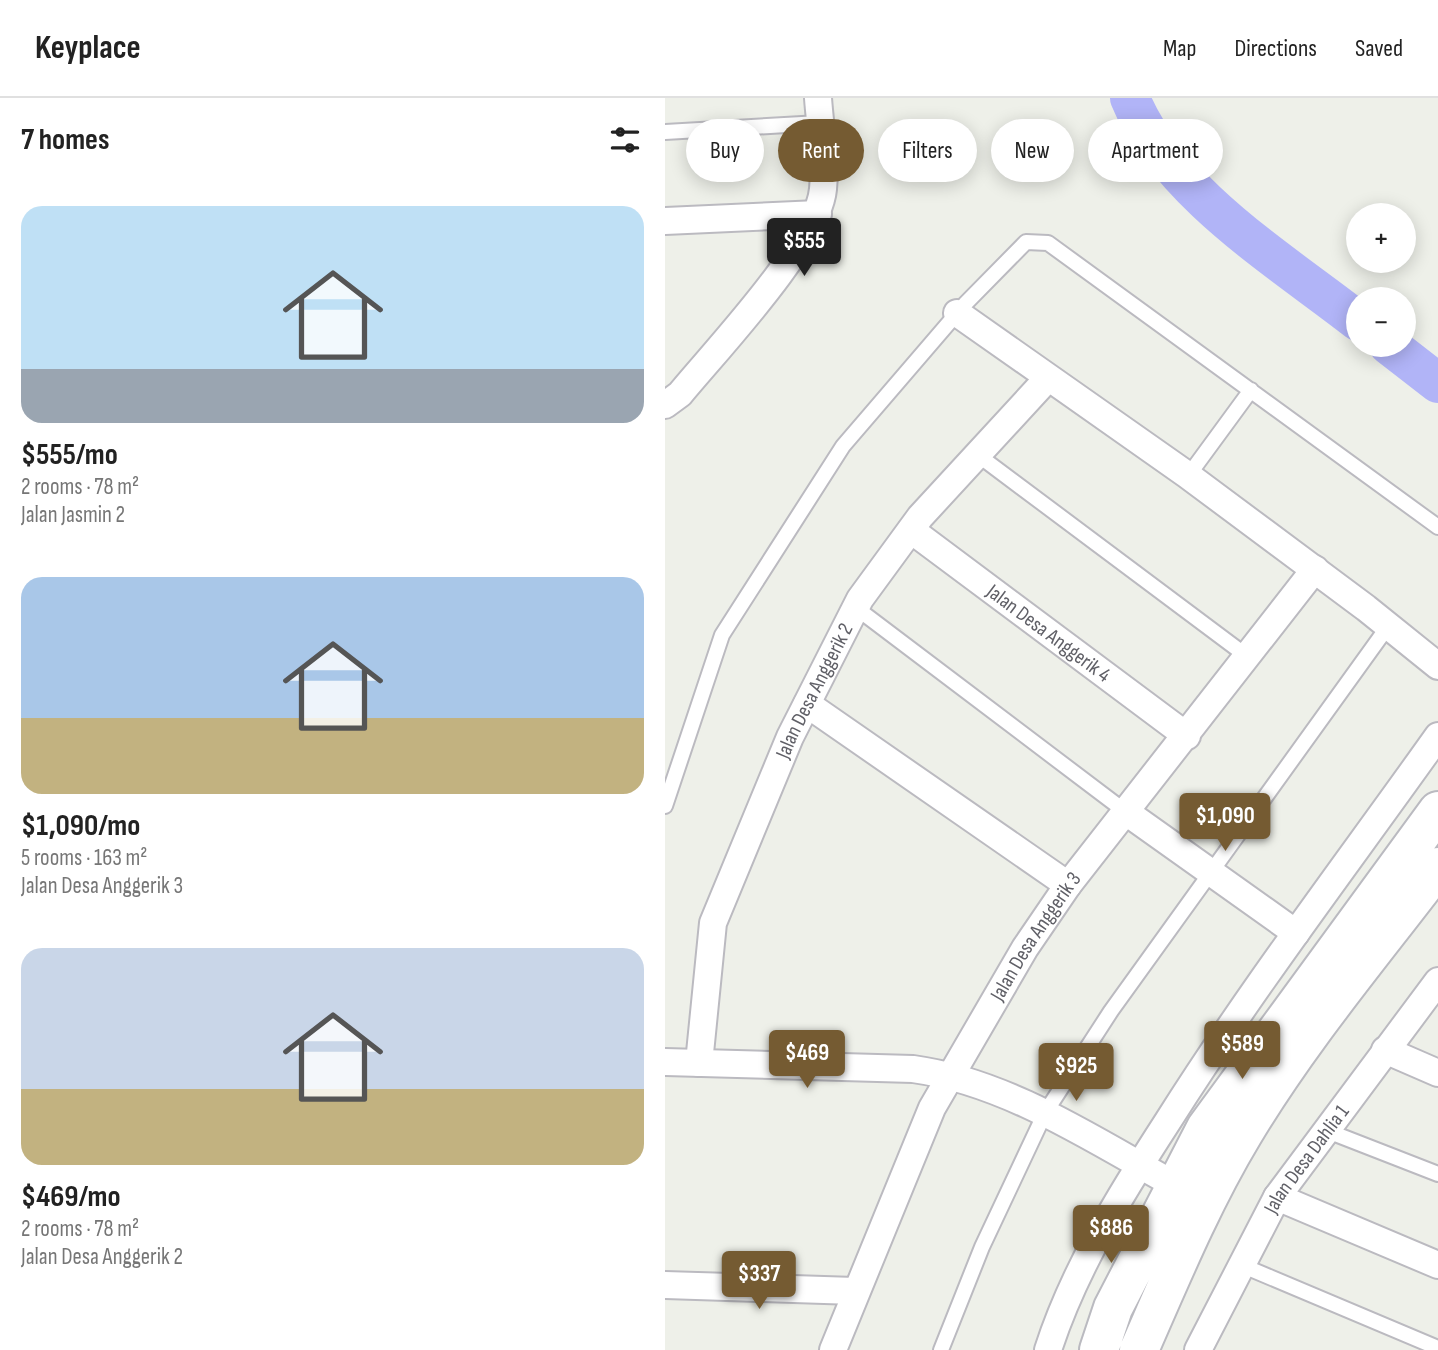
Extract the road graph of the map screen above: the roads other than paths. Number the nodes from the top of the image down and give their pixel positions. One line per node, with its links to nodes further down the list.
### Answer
1 (819, 111): 2 (lane); 3 (street)
2 (665, 132)
3 (818, 214): 4 (street); 8 (street)
4 (665, 221)
5 (957, 313): 6 (street); 7 (lane); 21 (lane)
6 (1048, 379): 9 (street, Jalan Desa Anggerik 2); 10 (street)
7 (1251, 390): 10 (lane); 11 (lane)
8 (665, 405)
9 (978, 455): 12 (street, Jalan Desa Anggerik 2); 16 (lane)
10 (1188, 476): 13 (street)
11 (1438, 527)
12 (911, 530): 14 (street, Jalan Desa Anggerik 2); 19 (street, Jalan Desa Anggerik 4)
13 (1315, 569): 15 (street); 16 (street, Jalan Desa Anggerik 3)
14 (855, 607): 18 (street, Jalan Desa Anggerik 2); 22 (lane)
15 (1389, 625): 17 (street); 24 (lane)
16 (1248, 657): 19 (street, Jalan Desa Anggerik 3)
17 (1438, 666)
18 (807, 704): 25 (street); 30 (street, Jalan Desa Anggerik 2)
19 (1187, 736): 22 (street, Jalan Desa Anggerik 3)
20 (1438, 736): 26 (street)
21 (665, 806)
22 (1126, 812): 24 (street); 25 (street, Jalan Desa Anggerik 3)
23 (1433, 844): 37 (street); 48 (street)
24 (1210, 872): 26 (street); 33 (lane)
25 (1067, 885): 32 (street, Jalan Desa Anggerik 3)
26 (1296, 933): 35 (street)
27 (1437, 984): 28 (street, Jalan Desa Dahlia 1)
28 (1385, 1049): 31 (street); 34 (street, Jalan Desa Dahlia 1)
29 (665, 1062): 30 (street)
30 (699, 1063): 32 (street)
31 (1438, 1073)
32 (951, 1074): 33 (street); 42 (street, Jalan Desa Anggerik 3)
33 (1045, 1114): 35 (street); 45 (lane)
34 (1325, 1130): 36 (lane); 38 (street, Jalan Desa Dahlia 1)
35 (1139, 1165): 37 (street); 46 (street)
36 (1438, 1174)
37 (1175, 1185): 47 (street)
38 (1277, 1197): 39 (street, Jalan Desa Dahlia 1); 40 (street)
39 (1241, 1265): 43 (lane); 49 (street, Jalan Desa Dahlia 1)
40 (1438, 1265)
41 (665, 1285): 42 (street)
42 (855, 1291): 44 (street, Jalan Desa Anggerik 3)
43 (1438, 1348)
44 (833, 1350)
45 (941, 1350)
46 (1048, 1350)
47 (1099, 1350)
48 (1139, 1350)
49 (1198, 1350)

